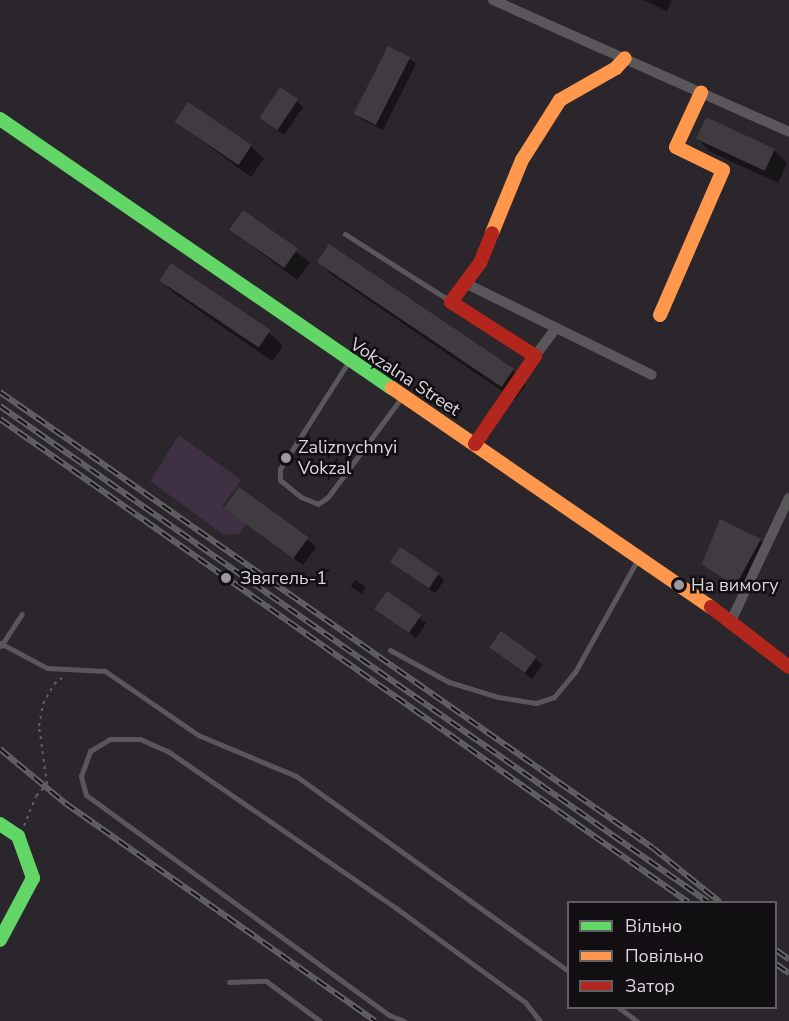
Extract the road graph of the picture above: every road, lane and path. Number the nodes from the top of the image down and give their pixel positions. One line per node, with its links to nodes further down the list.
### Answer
1 (493, 0): 2 (street)
2 (625, 58): 3 (street); 7 (street)
3 (701, 93): 5 (street); 9 (street)
4 (0, 119): 12 (street, Vokzalna Street)
5 (789, 132)
6 (345, 234): 8 (lane)
7 (465, 283): 8 (street); 10 (street)
8 (451, 302): 11 (street)
9 (660, 315)
10 (556, 328): 11 (street); 13 (street)
11 (535, 356): 15 (street)
12 (349, 361): 14 (street, Vokzalna Street); 14 (lane)
13 (652, 375)
14 (402, 397): 15 (street, Vokzalna Street)
15 (475, 444): 17 (street, Vokzalna Street)
16 (789, 498): 19 (street)
17 (638, 557): 19 (street, Vokzalna Street); 21 (lane)
18 (22, 614): 20 (lane)
19 (731, 621): 22 (street, Vokzalna Street)
20 (1, 645): 23 (lane)
21 (390, 650)
22 (789, 667)
23 (77, 669): 25 (path); 27 (lane)
24 (0, 824): 25 (street)
25 (18, 836): 26 (street)
26 (0, 940)
27 (567, 970)
28 (229, 982): 30 (lane)
29 (620, 1009): 33 (lane)
30 (320, 1021)
31 (404, 1021): 32 (lane)
32 (540, 1021)
33 (637, 1021)

